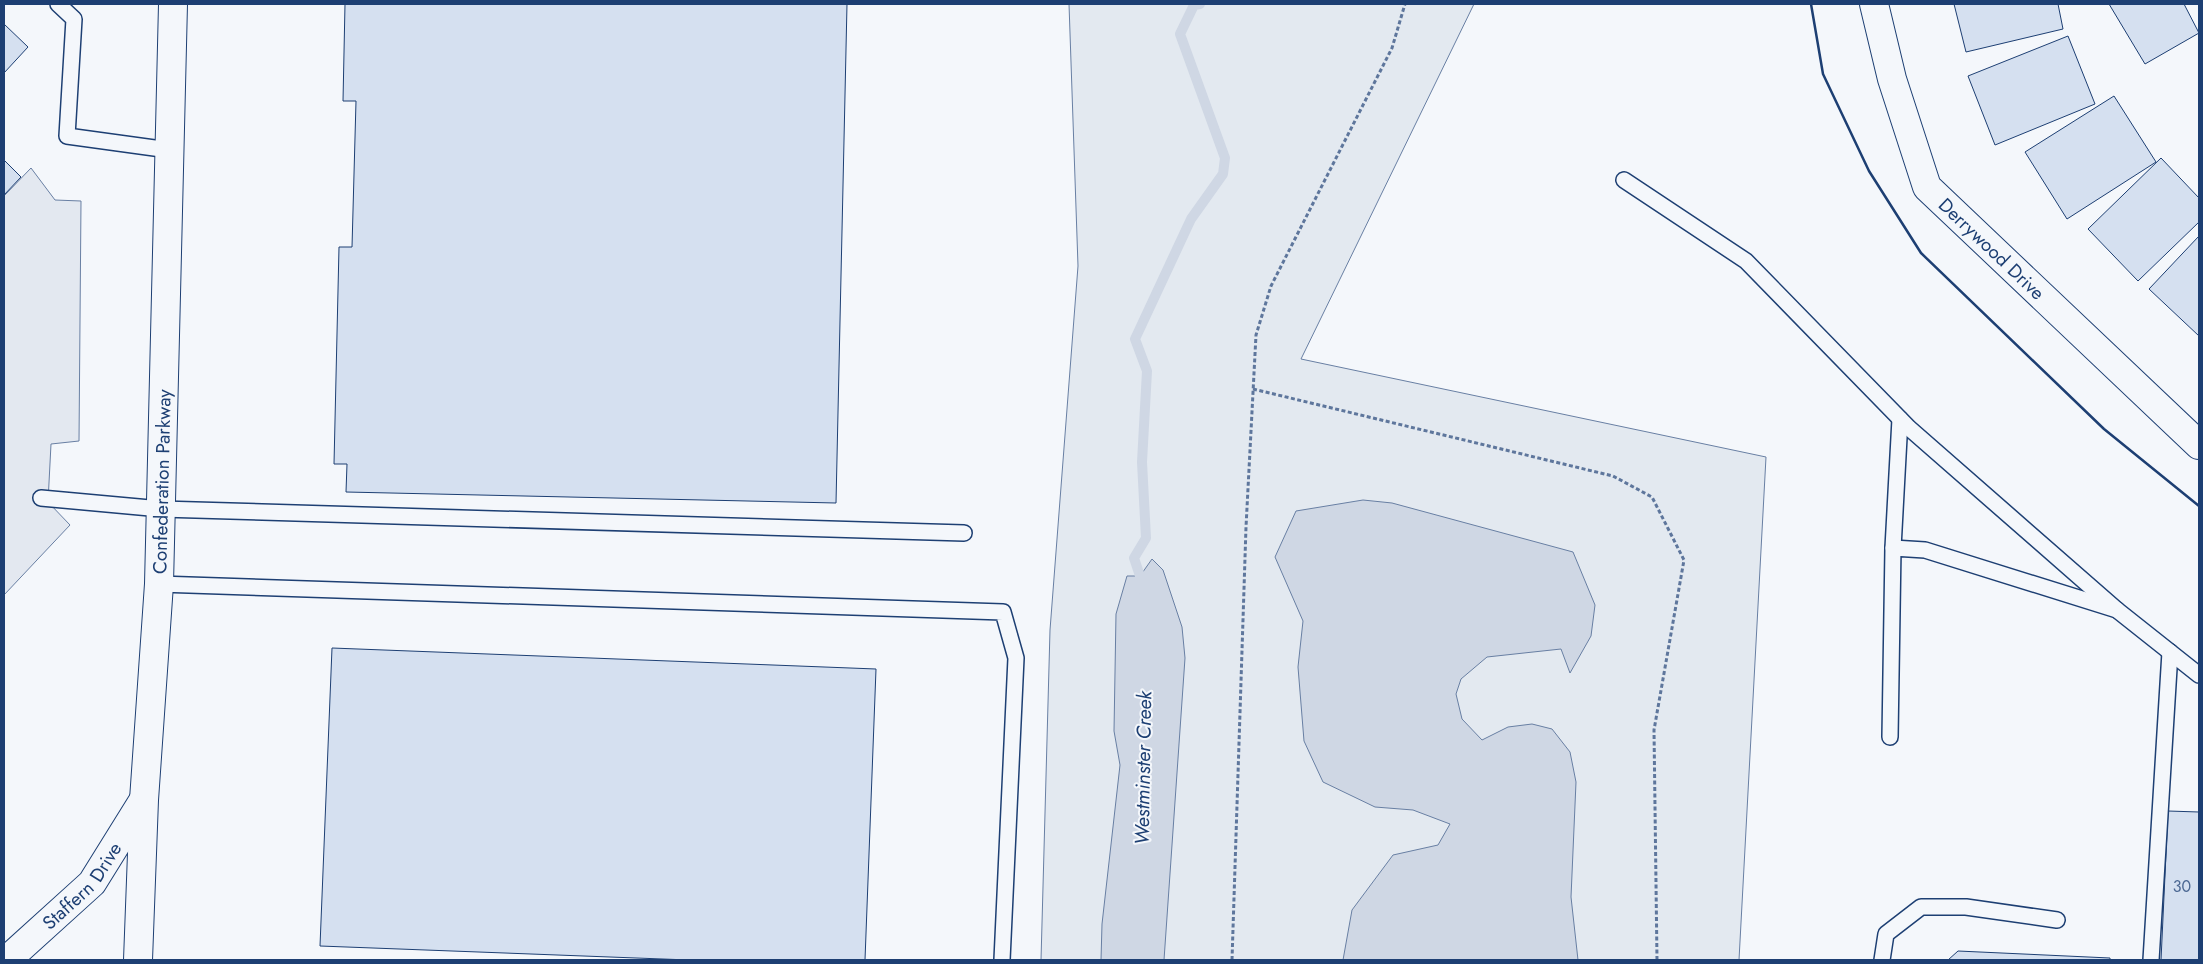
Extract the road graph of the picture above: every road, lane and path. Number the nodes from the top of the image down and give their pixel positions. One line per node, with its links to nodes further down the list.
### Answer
1 (58, 4): 5 (lane)
2 (173, 4): 5 (street, Confederation Parkway)
3 (1405, 4): 7 (path)
4 (1874, 4): 9 (street, Derrywood Drive)
5 (169, 150): 11 (street, Confederation Parkway)
6 (1624, 180): 8 (lane)
7 (1253, 389): 24 (path); 25 (path)
8 (1900, 419): 13 (lane); 15 (lane)
9 (2198, 440)
10 (41, 498): 11 (lane)
11 (161, 509): 12 (lane); 14 (street, Confederation Parkway)
12 (964, 533)
13 (1893, 548): 15 (lane); 18 (lane)
14 (160, 584): 19 (street, Confederation Parkway); 23 (lane)
15 (2117, 610): 16 (lane)
16 (2170, 652): 17 (lane); 27 (lane)
17 (2199, 675)
18 (1890, 737)
19 (144, 800): 21 (street, Staffern Drive); 22 (street, Confederation Parkway)
20 (2057, 920): 26 (lane)
21 (7, 960)
22 (138, 960)
23 (1002, 960)
24 (1232, 960)
25 (1657, 960)
26 (1882, 960)
27 (2151, 960)

